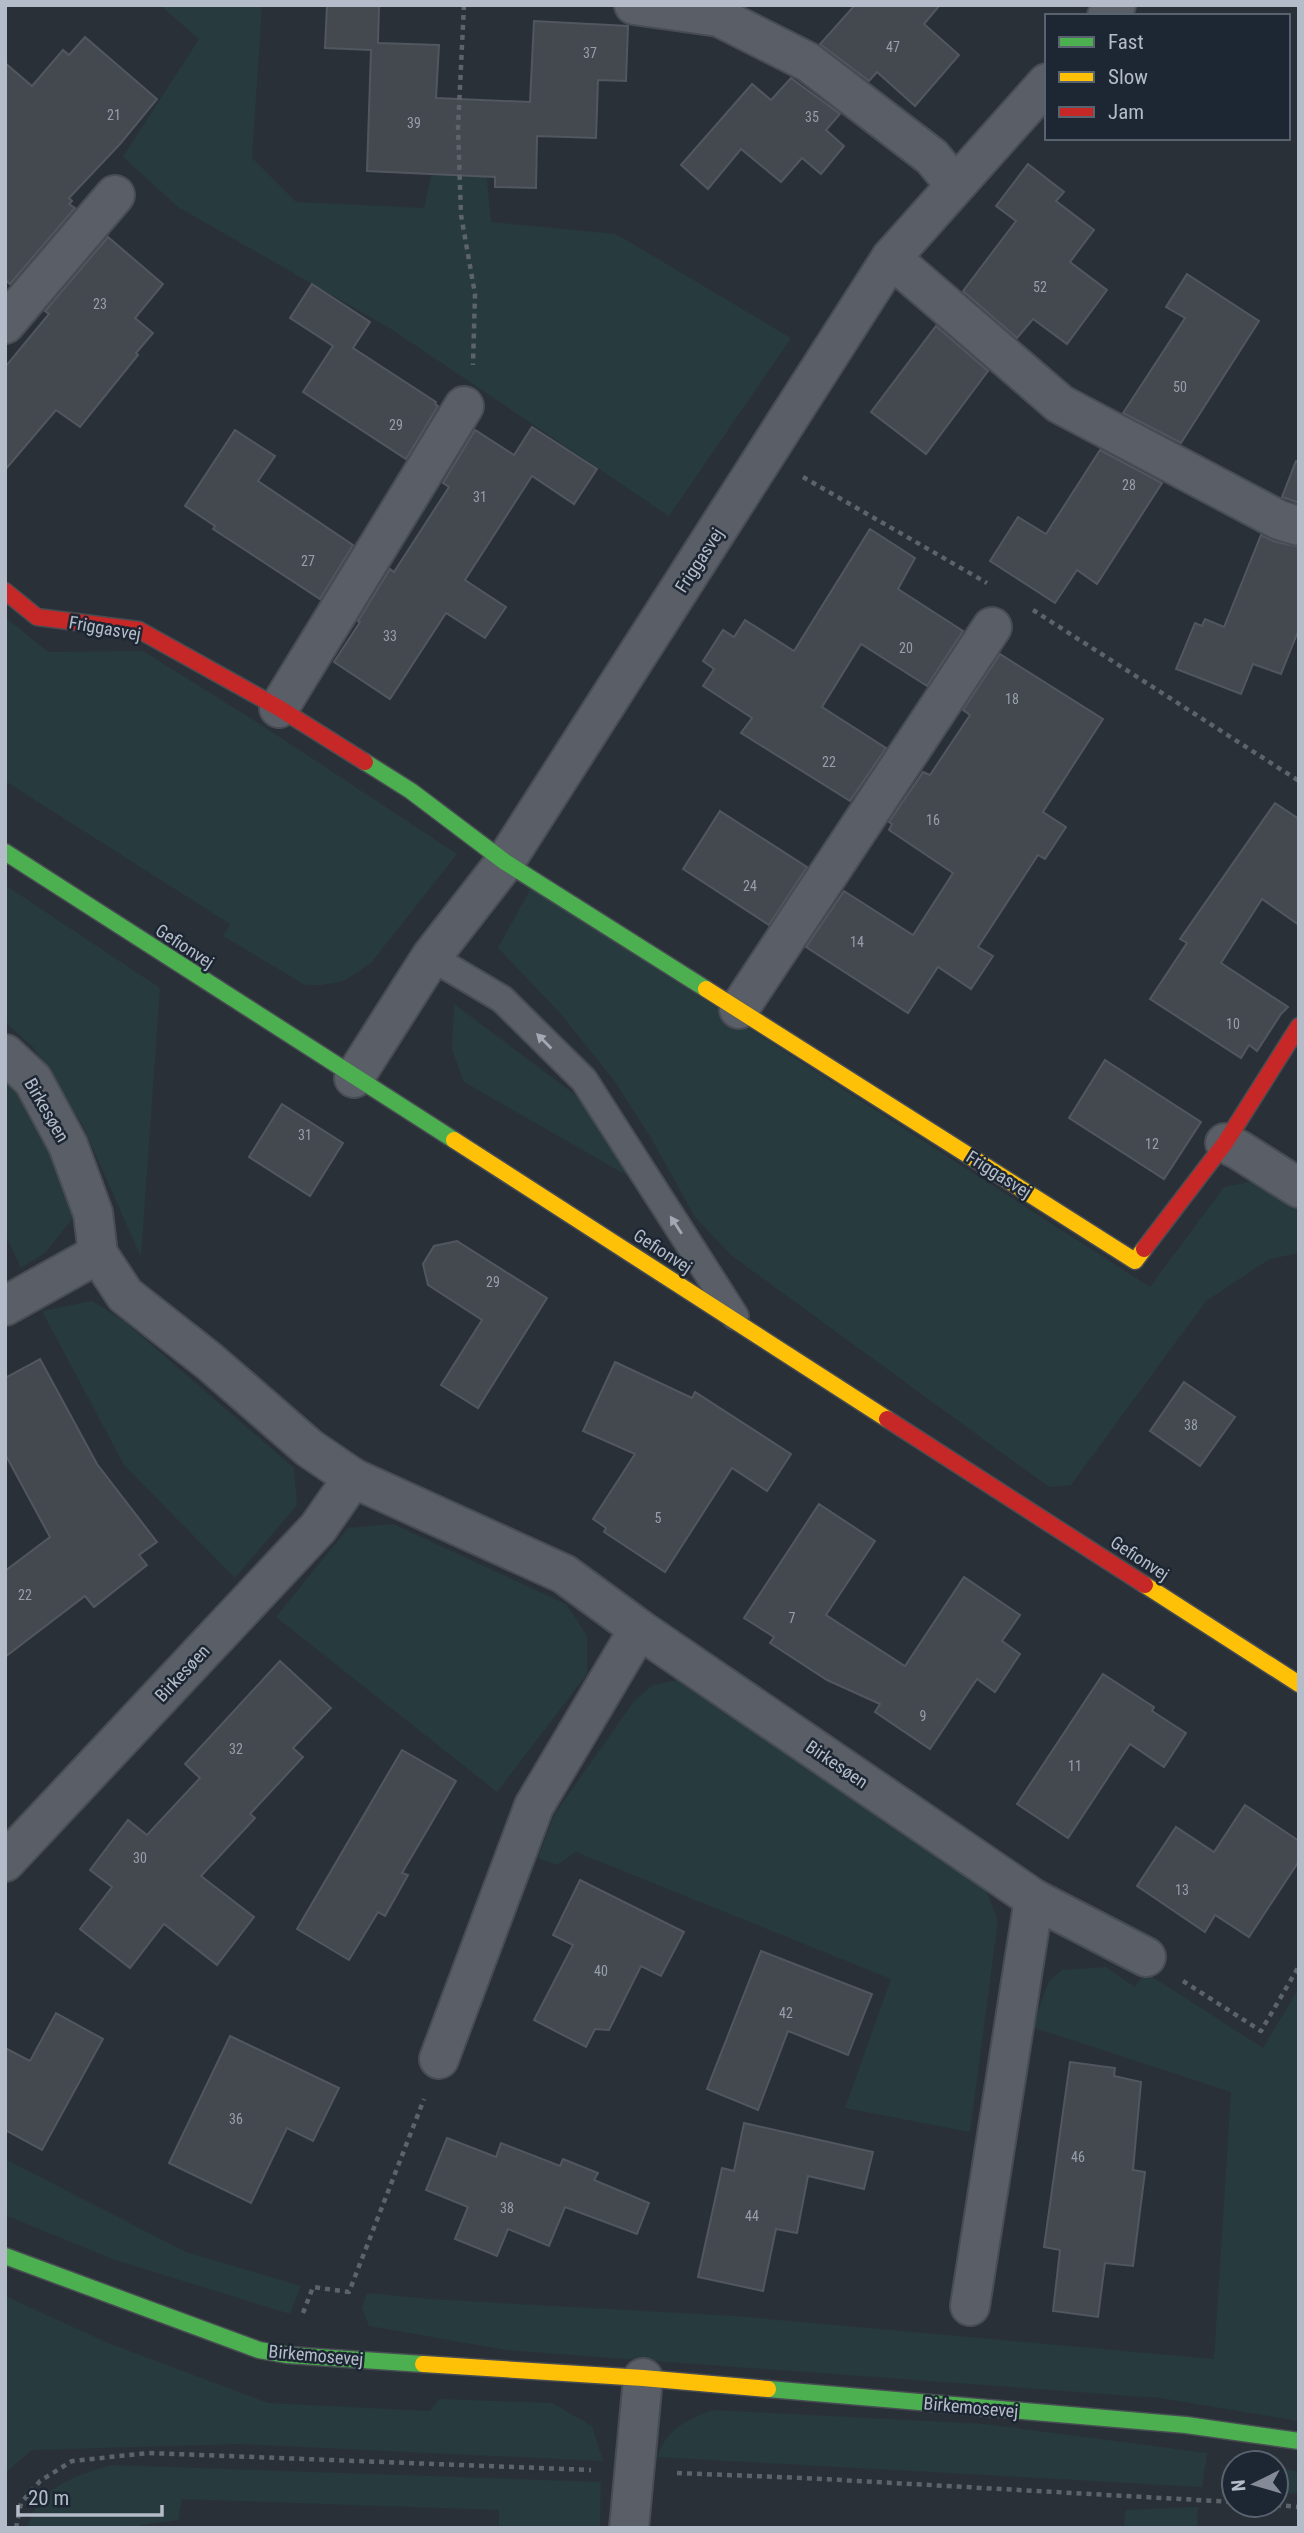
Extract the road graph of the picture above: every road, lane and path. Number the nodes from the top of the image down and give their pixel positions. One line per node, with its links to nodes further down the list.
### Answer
1 (464, 5): 8 (path)
2 (634, 5): 4 (street)
3 (1045, 85): 4 (street, Friggasvej)
4 (955, 185): 6 (street, Friggasvej)
5 (115, 195): 7 (street)
6 (891, 258): 9 (street); 14 (street, Friggasvej)
7 (5, 324)
8 (464, 407): 12 (street)
9 (1299, 526)
10 (5, 591): 12 (street, Friggasvej)
11 (992, 627): 16 (street)
12 (279, 708): 14 (street, Friggasvej)
13 (5, 852): 19 (street, Gefionvej)
14 (505, 862): 15 (street, Friggasvej); 16 (street, Friggasvej)
15 (431, 957): 19 (street, Friggasvej); 24 (lane, one-way to 15)
16 (739, 1009): 20 (street, Friggasvej)
17 (1299, 1026): 20 (street, Friggasvej)
18 (5, 1054): 22 (street, Birkesøen)
19 (354, 1078): 24 (street, Gefionvej)
20 (1225, 1143): 21 (street)
21 (1299, 1188)
22 (98, 1254): 23 (street); 25 (street, Birkesøen)
23 (5, 1306)
24 (740, 1323): 27 (street, Gefionvej)
25 (353, 1478): 26 (street, Birkesøen); 28 (street, Birkesøen)
26 (639, 1629): 29 (street, Birkesøen); 32 (street)
27 (1299, 1684)
28 (5, 1862)
29 (1034, 1899): 30 (street, Birkesøen); 34 (street)
30 (1146, 1957): 31 (path)
31 (1299, 1966)
32 (439, 2059): 35 (path)
33 (5, 2256): 35 (street, Birkemosevej)
34 (970, 2306)
35 (288, 2355): 36 (street, Birkemosevej)
36 (643, 2378): 37 (street, Birkemosevej); 38 (street)
37 (1299, 2441)
38 (629, 2528)

